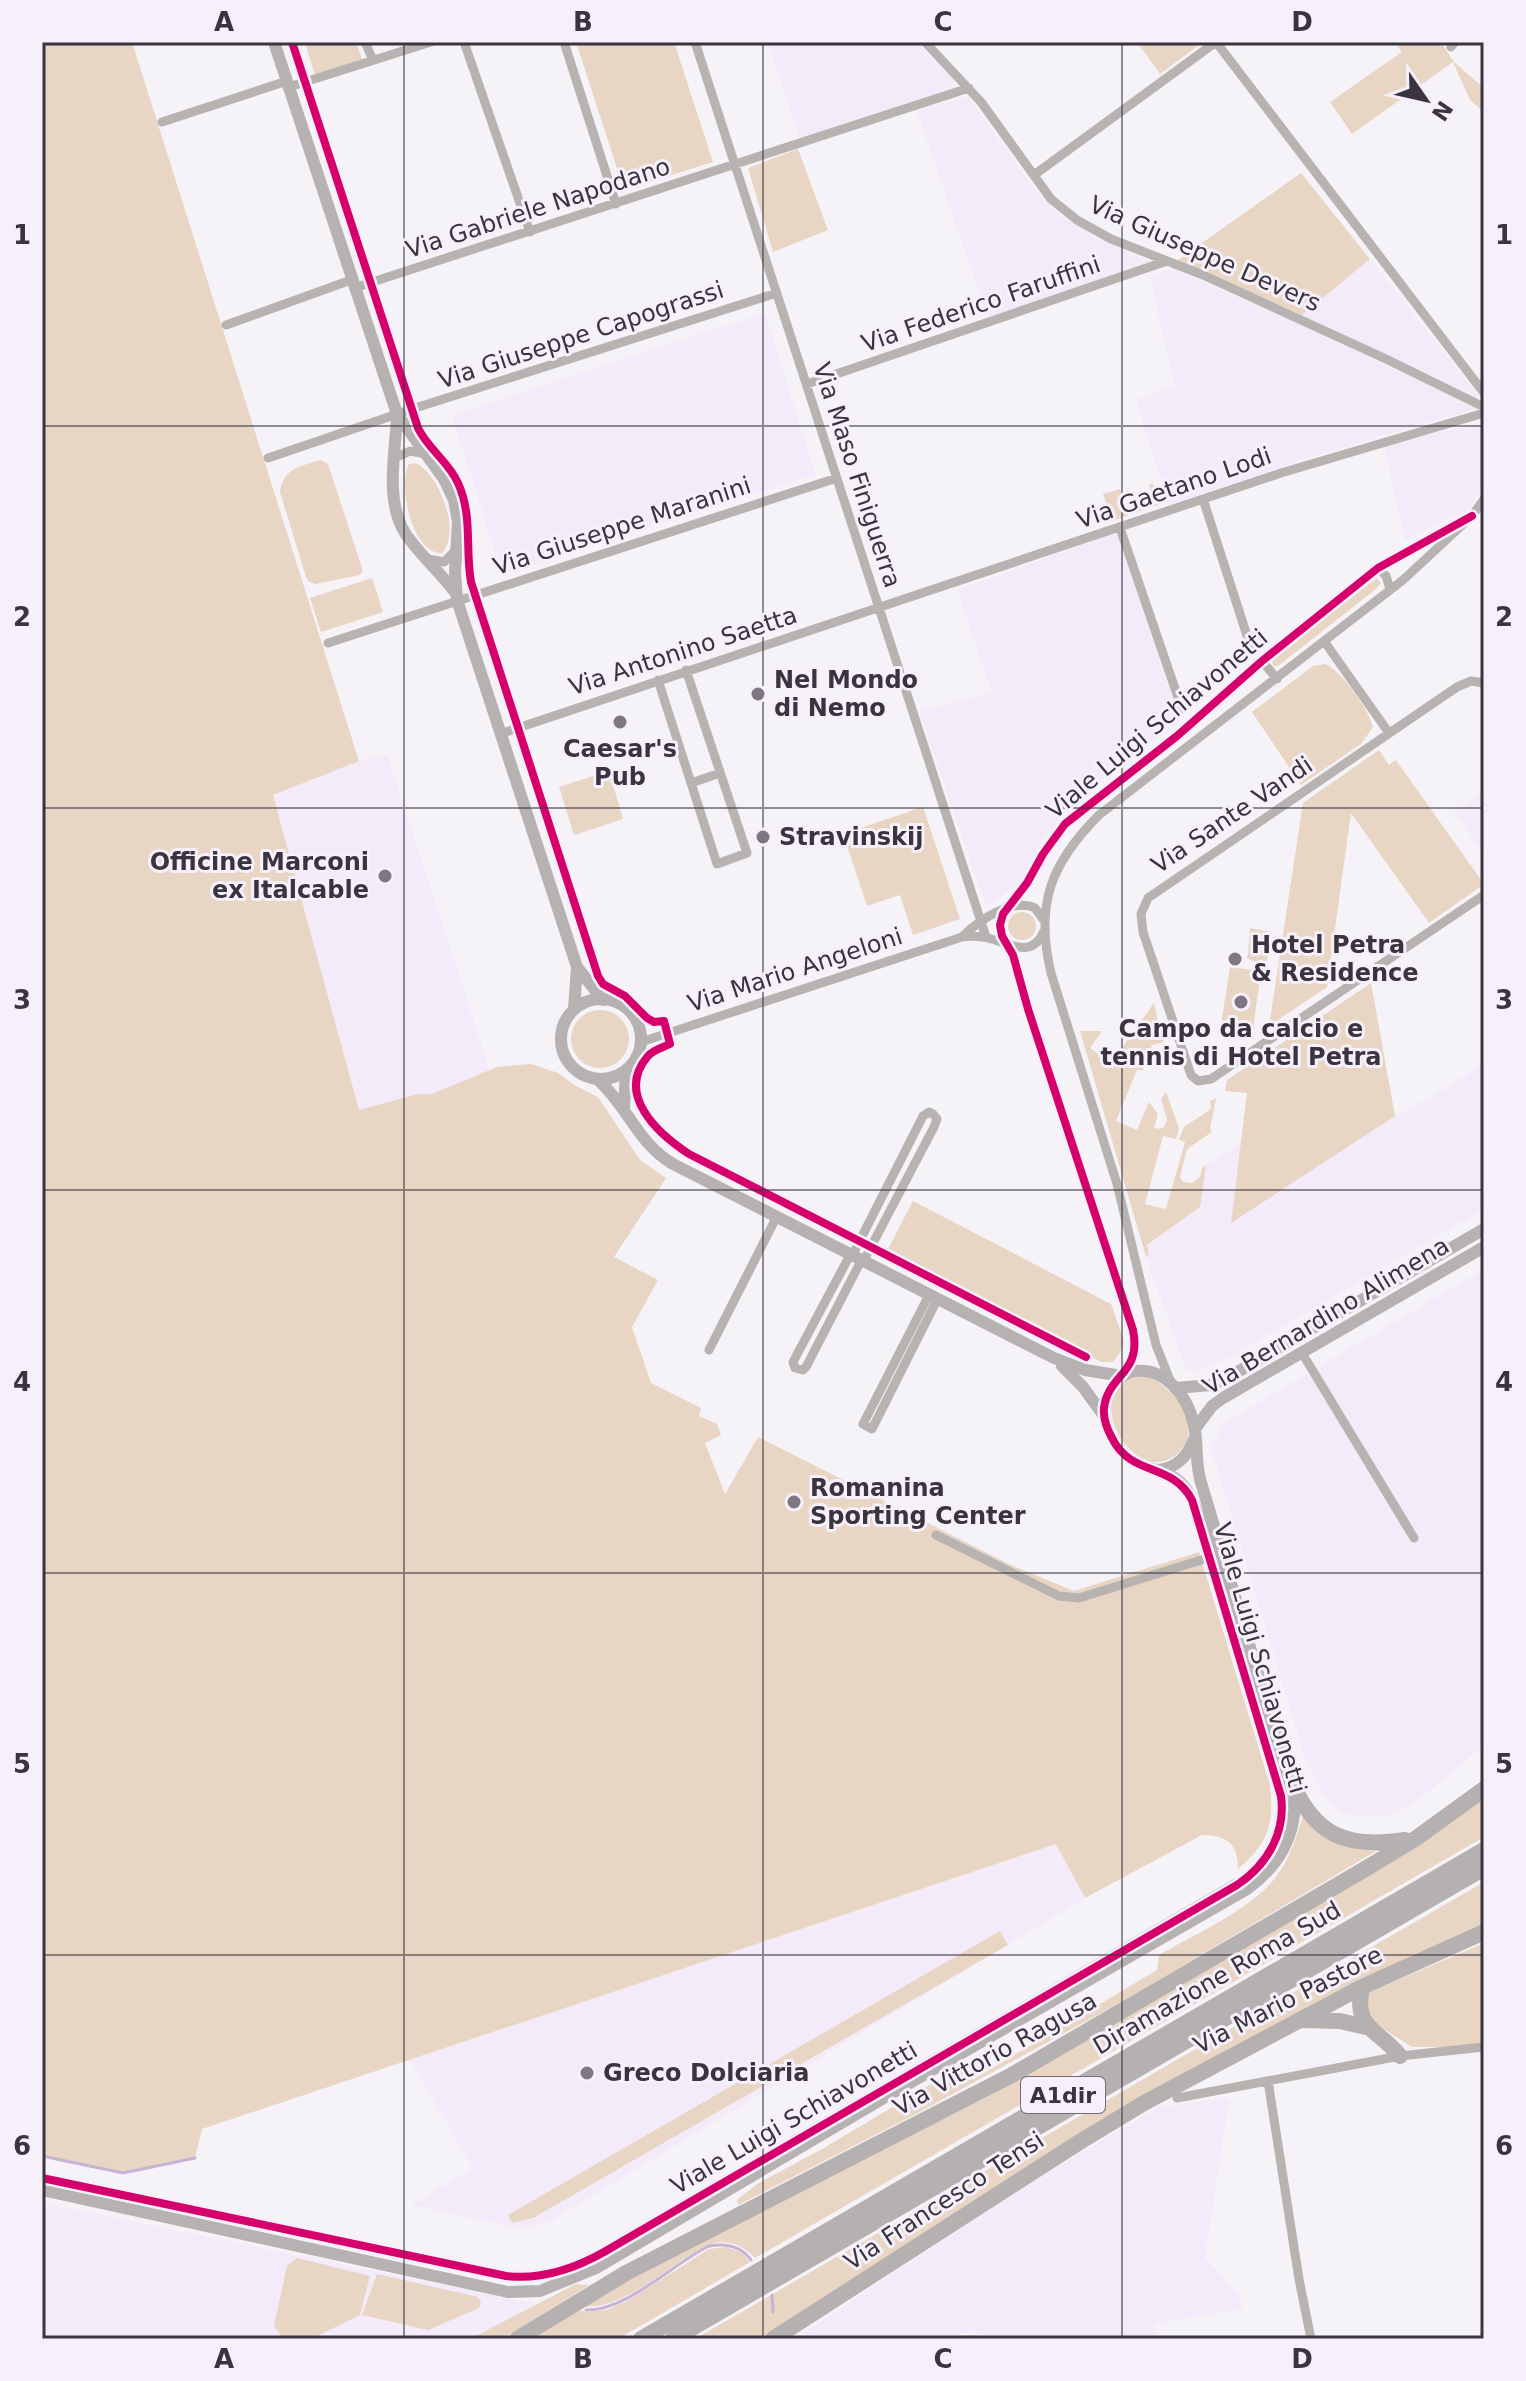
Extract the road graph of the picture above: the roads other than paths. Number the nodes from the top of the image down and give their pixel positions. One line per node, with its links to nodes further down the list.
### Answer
1 (275, 42): 10 (street)
2 (365, 42): 9 (street)
3 (431, 42): 9 (street)
4 (464, 42): 16 (street)
5 (564, 42): 15 (street)
6 (695, 42): 13 (street, Via Maso Finiguerra)
7 (925, 42): 11 (street, Via Giuseppe Devers)
8 (1216, 42): 14 (street); 22 (street)
9 (373, 60): 10 (street)
10 (288, 84): 12 (street); 18 (street)
11 (969, 88): 13 (street, Via Gabriele Napodano); 14 (street, Via Giuseppe Devers)
12 (162, 122)
13 (735, 166): 15 (street, Via Gabriele Napodano); 19 (street, Via Maso Finiguerra)
14 (1034, 175): 17 (street, Via Giuseppe Devers)
15 (616, 204): 16 (street, Via Gabriele Napodano)
16 (530, 232): 18 (street, Via Gabriele Napodano)
17 (1168, 261): 21 (street, Via Federico Faruffini); 23 (street, Via Giuseppe Devers)
18 (353, 284): 20 (street, Via Gabriele Napodano); 25 (street)
19 (777, 293): 21 (street, Via Maso Finiguerra); 25 (street, Via Giuseppe Capograssi)
20 (226, 325)
21 (807, 384): 29 (street, Via Maso Finiguerra)
22 (1484, 393)
23 (1484, 407)
24 (1484, 413): 30 (street, Via Gaetano Lodi)
25 (397, 414): 26 (street); 27 (street, Via Giuseppe Capograssi); 28 (street)
26 (426, 454): 28 (street); 34 (street)
27 (268, 458)
28 (395, 458): 35 (street)
29 (837, 478): 38 (street, Via Giuseppe Maranini); 39 (street, Via Maso Finiguerra)
30 (1203, 499): 33 (street, Via Gaetano Lodi); 42 (street)
31 (1484, 499): 32 (street, Viale Luigi Schiavonetti)
32 (1472, 516): 36 (street, Viale Luigi Schiavonetti); 37 (street, Viale Luigi Schiavonetti)
33 (1120, 528): 39 (street, Via Gaetano Lodi); 48 (street)
34 (456, 549): 35 (street); 38 (street)
35 (428, 559): 38 (street)
36 (1378, 568): 37 (street); 43 (street, Viale Luigi Schiavonetti)
37 (1390, 589): 40 (street, Viale Luigi Schiavonetti)
38 (456, 597): 41 (street, Via Giuseppe Maranini); 50 (street)
39 (879, 608): 44 (street, Via Antonino Saetta); 55 (street, Via Maso Finiguerra)
40 (1324, 641): 45 (street, Viale Luigi Schiavonetti); 49 (street)
41 (328, 643)
42 (1250, 645)
43 (1262, 661): 45 (street, Viale Luigi Schiavonetti); 54 (street, Viale Luigi Schiavonetti)
44 (686, 670): 46 (street, Via Antonino Saetta); 51 (street)
45 (1277, 679): 56 (street, Viale Luigi Schiavonetti)
46 (658, 680): 50 (street, Via Antonino Saetta); 52 (street)
47 (1484, 683): 49 (street, Via Sante Vandi)
48 (1182, 709)
49 (1389, 733): 53 (street, Via Sante Vandi)
50 (500, 734): 60 (street)
51 (720, 773): 52 (street); 52 (street)
52 (691, 783)
53 (1484, 895)
54 (1007, 909): 55 (street, Via Mario Angeloni); 56 (street); 59 (street)
55 (981, 921): 57 (street, Via Mario Angeloni); 58 (street)
56 (1044, 925): 59 (street); 76 (street, Viale Luigi Schiavonetti)
57 (962, 937): 58 (street, Via Mario Angeloni); 63 (street, Via Mario Angeloni)
58 (986, 937): 59 (street, Via Mario Angeloni)
59 (1009, 945): 75 (street)
60 (577, 967): 61 (street); 62 (street)
61 (603, 1000): 62 (street); 63 (street)
62 (574, 1009): 65 (street)
63 (641, 1042): 64 (street)
64 (626, 1070): 65 (street); 66 (street)
65 (598, 1080): 66 (street)
66 (624, 1109): 67 (street)
67 (776, 1218): 70 (street); 72 (street)
68 (1484, 1229): 76 (street, Via Bernardino Alimena)
69 (1484, 1247): 73 (street, Via Bernardino Alimena)
70 (856, 1258): 70 (street); 70 (street); 71 (street)
71 (933, 1298): 74 (street); 77 (street)
72 (709, 1350)
73 (1302, 1353): 79 (street, Via Bernardino Alimena); 82 (street)
74 (1054, 1358): 75 (street); 78 (street, Viale Luigi Schiavonetti)
75 (1122, 1376): 76 (street); 78 (street)
76 (1174, 1386): 79 (street, Viale Luigi Schiavonetti)
77 (885, 1394)
78 (1104, 1417): 80 (street, Viale Luigi Schiavonetti)
79 (1195, 1432): 80 (street); 84 (street, Viale Luigi Schiavonetti)
80 (1155, 1470): 83 (street, Viale Luigi Schiavonetti)
81 (936, 1535): 83 (street)
82 (1414, 1538)
83 (1211, 1557): 100 (street, Viale Luigi Schiavonetti)
84 (1291, 1780): 86 (highway); 101 (street, Viale Luigi Schiavonetti)
85 (1484, 1789): 86 (highway, Via Vittorio Ragusa)
86 (1415, 1839): 102 (highway, Via Vittorio Ragusa)
87 (1484, 1850): 103 (highway, Diramazione Roma Sud / A1dir)
88 (1484, 1868): 104 (highway, Diramazione Roma Sud / A1dir)
89 (1484, 1932): 90 (highway, Via Mario Pastore)
90 (1362, 1987): 91 (highway, Via Mario Pastore); 92 (highway)
91 (1298, 2020): 92 (highway); 97 (highway, Via Mario Pastore)
92 (1370, 2028): 94 (highway)
93 (1484, 2047): 94 (street)
94 (1400, 2056): 95 (street)
95 (1268, 2081): 96 (street); 106 (street)
96 (1177, 2098)
97 (1118, 2118): 105 (highway, Via Francesco Tensi)
98 (42, 2178): 100 (street, Viale Luigi Schiavonetti)
99 (42, 2190): 101 (street, Viale Luigi Schiavonetti)
100 (542, 2276): 101 (street)
101 (508, 2292)
102 (517, 2339)
103 (641, 2339)
104 (673, 2339)
105 (776, 2339)
106 (1311, 2339)

